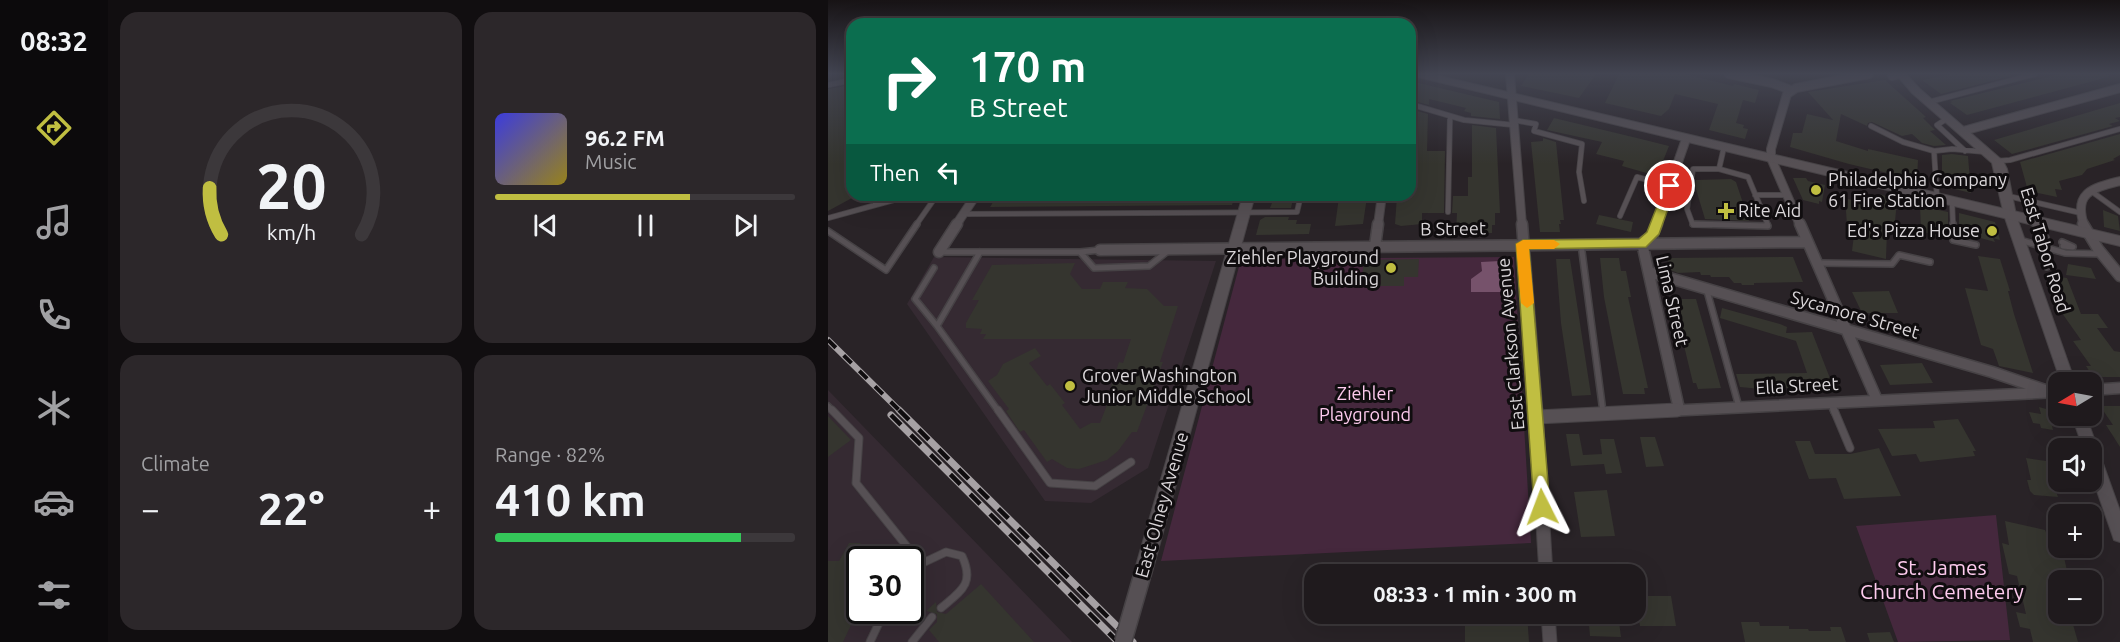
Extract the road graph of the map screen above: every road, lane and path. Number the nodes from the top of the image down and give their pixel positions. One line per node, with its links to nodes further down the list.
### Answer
1 (1513, 104): 9 (street, East Clarkson Avenue)
2 (1547, 104): 13 (main road)
3 (1784, 104): 18 (street)
4 (1931, 104): 8 (street)
5 (2062, 104): 12 (street)
6 (1416, 106): 7 (lane)
7 (1450, 116): 9 (lane); 38 (lane)
8 (1948, 118): 12 (street); 16 (lane)
9 (1514, 122): 35 (lane); 55 (street, East Clarkson Avenue)
10 (1871, 126): 15 (lane)
11 (2120, 129): 19 (lane)
12 (1963, 131): 17 (street)
13 (1686, 139): 14 (main road); 22 (street, Lima Street)
14 (1724, 147): 18 (main road); 20 (lane)
15 (1934, 152): 16 (lane); 27 (lane)
16 (1966, 152): 17 (lane)
17 (1987, 152): 19 (street)
18 (1771, 159): 25 (street); 27 (main road)
19 (1997, 161): 26 (street, East Tabor Road)
20 (1719, 169): 24 (lane); 24 (lane)
21 (2119, 183): 23 (street)
22 (1670, 186): 44 (lane); 54 (street, Lima Street)
23 (2091, 191): 39 (lane); 41 (street)
24 (1755, 195): 25 (lane)
25 (1787, 195): 53 (street)
26 (2006, 196): 41 (lane); 43 (street, East Tabor Road)
27 (1937, 198): 36 (main road)
28 (875, 201): 37 (lane)
29 (890, 201): 37 (lane)
30 (933, 201): 47 (lane)
31 (972, 201): 42 (street)
32 (1247, 201): 40 (street, East Olney Avenue)
33 (1300, 201): 40 (lane)
34 (1381, 201): 59 (street)
35 (1584, 201)
36 (1952, 201): 43 (main road); 58 (lane)
37 (875, 205): 45 (lane)
38 (1448, 212)
39 (2120, 212)
40 (1244, 213): 42 (lane); 62 (street, East Olney Avenue)
41 (2081, 213): 48 (street)
42 (963, 214): 65 (street)
43 (2010, 215): 46 (main road); 50 (street, East Tabor Road)
44 (1620, 216)
45 (828, 218)
46 (2035, 221): 48 (main road); 49 (lane)
47 (828, 231)
48 (2086, 233): 52 (main road); 69 (street)
49 (2038, 238): 51 (lane); 60 (lane)
50 (2018, 240): 60 (lane); 79 (street, East Tabor Road)
51 (2046, 240)
52 (2120, 241)
53 (1807, 242): 54 (street, B Street); 71 (street)
54 (1642, 243): 56 (street, B Street); 74 (street, Lima Street)
55 (1523, 244): 56 (street, B Street); 59 (street, B Street); 90 (street, East Clarkson Avenue)
56 (1581, 244): 89 (lane)
57 (2063, 244): 61 (lane)
58 (1976, 245)
59 (1375, 246): 62 (street, B Street)
60 (2040, 246): 68 (lane); 72 (lane)
61 (2073, 247): 68 (lane)
62 (1234, 248): 63 (street, B Street); 105 (street, East Olney Avenue, bridge)
63 (1170, 249): 64 (street, B Street); 67 (lane)
64 (1100, 250): 67 (lane)
65 (939, 252): 66 (lane)
66 (980, 252): 67 (lane); 77 (lane)
67 (1080, 252)
68 (2079, 253): 69 (lane)
69 (2103, 254): 75 (street)
70 (1930, 262): 71 (lane)
71 (1817, 263): 78 (street)
72 (2048, 267)
73 (934, 268): 77 (lane)
74 (1649, 272): 76 (street, Sycamore Street); 88 (street, Lima Street)
75 (2120, 276)
76 (1707, 291): 78 (street, Sycamore Street); 87 (lane)
77 (937, 326): 92 (lane)
78 (1845, 329): 82 (street, Sycamore Street); 84 (street)
79 (2064, 372)
80 (2120, 388): 81 (street)
81 (2102, 389)
82 (2048, 390)
83 (2048, 392): 84 (street, Ella Street)
84 (1876, 400): 85 (street, Ella Street)
85 (1830, 402): 87 (street, Ella Street); 91 (lane)
86 (828, 406): 96 (lane)
87 (1739, 407): 88 (street, Ella Street)
88 (1679, 409): 89 (street, Ella Street)
89 (1604, 414): 90 (street, Ella Street)
90 (1537, 417): 98 (street, East Clarkson Avenue)
91 (1850, 448)
92 (1131, 462)
93 (2102, 475): 94 (street)
94 (2114, 503): 95 (street)
95 (2120, 534)
96 (907, 546)
97 (924, 562): 99 (lane)
98 (1545, 564)
99 (941, 608)
100 (932, 617): 104 (lane)
101 (878, 624): 103 (lane)
102 (1549, 624): 106 (street)
103 (870, 642)
104 (912, 642)
105 (1124, 642)
106 (1550, 642)

